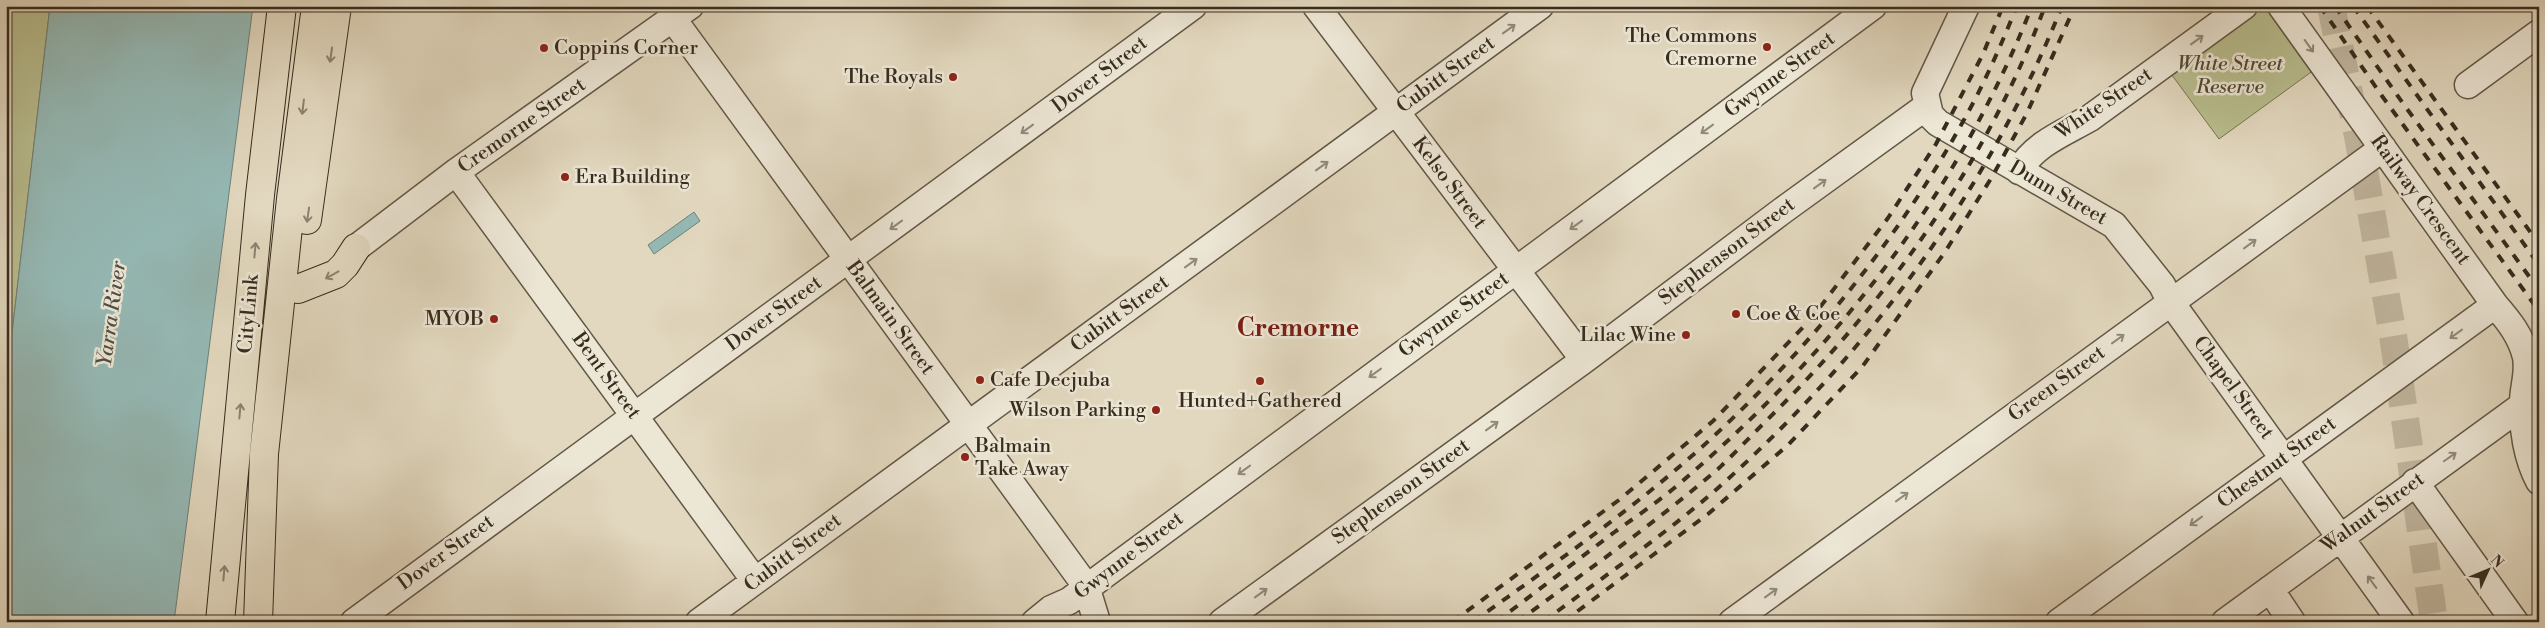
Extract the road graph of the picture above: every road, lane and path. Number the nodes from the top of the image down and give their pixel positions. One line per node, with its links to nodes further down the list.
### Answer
1 (282, 6): 37 (highway, CityLink, one-way to 1)
2 (316, 6): 36 (highway, one-way to 36)
3 (337, 6): 22 (highway, one-way to 22)
4 (1193, 6): 20 (street, Dover Street, one-way to 20)
5 (1316, 6): 15 (street, Kelso Street)
6 (1540, 6): 15 (street, Cubitt Street, one-way to 6)
7 (1873, 6): 21 (street, Gwynne Street, one-way to 21)
8 (1966, 6): 14 (street)
9 (2244, 6): 17 (street, White Street, one-way to 9)
10 (2281, 6): 16 (street, Railway Crescent, one-way to 16)
11 (681, 13): 18 (street, Cremorne Street); 20 (street, Balmain Street)
12 (2539, 34): 13 (street)
13 (2468, 85)
14 (1927, 106): 17 (street, Dunn Street); 25 (street, Stephenson Street, one-way to 14)
15 (1395, 112): 21 (street, Kelso Street); 28 (street, Cubitt Street, one-way to 15)
16 (2383, 148): 23 (street, Green Street, one-way to 16); 24 (street, Railway Crescent)
17 (2018, 171): 23 (street, Dunn Street)
18 (456, 172): 19 (street, Cremorne Street); 27 (street, Bent Street)
19 (356, 248): 22 (highway, one-way to 22)
20 (848, 260): 27 (street, Dover Street); 28 (street, Balmain Street)
21 (1515, 270): 25 (street, Kelso Street); 34 (street, Gwynne Street, one-way to 34)
22 (298, 289): 36 (highway)
23 (2170, 301): 29 (street, Chapel Street); 43 (street, Green Street, one-way to 23)
24 (2495, 305): 26 (street, Railway Crescent); 29 (street, Chestnut Street, one-way to 29)
25 (1584, 360): 42 (street, Stephenson Street, one-way to 25)
26 (2523, 405): 30 (street, Railway Crescent); 31 (street, Walnut Street, one-way to 26)
27 (634, 416): 33 (street, Bent Street); 38 (street, Dover Street)
28 (967, 424): 33 (street, Cubitt Street); 34 (street, Balmain Street)
29 (2283, 458): 32 (street, Chapel Street); 44 (street, Chestnut Street, one-way to 44)
30 (2539, 481)
31 (2415, 482): 32 (street, Walnut Street); 48 (street)
32 (2340, 538): 35 (street, Walnut Street); 47 (street, Chapel Street, one-way to 32)
33 (755, 581): 39 (street, Cubitt Street)
34 (1086, 586): 40 (street, Gwynne Street); 41 (street, Balmain Street)
35 (2270, 589): 45 (street, Walnut Street); 46 (street)
36 (258, 612)
37 (220, 622)
38 (354, 622)
39 (699, 622)
40 (1035, 622)
41 (1097, 622)
42 (1222, 622)
43 (1732, 622)
44 (2059, 622)
45 (2225, 622)
46 (2292, 622)
47 (2401, 622)
48 (2515, 622)

